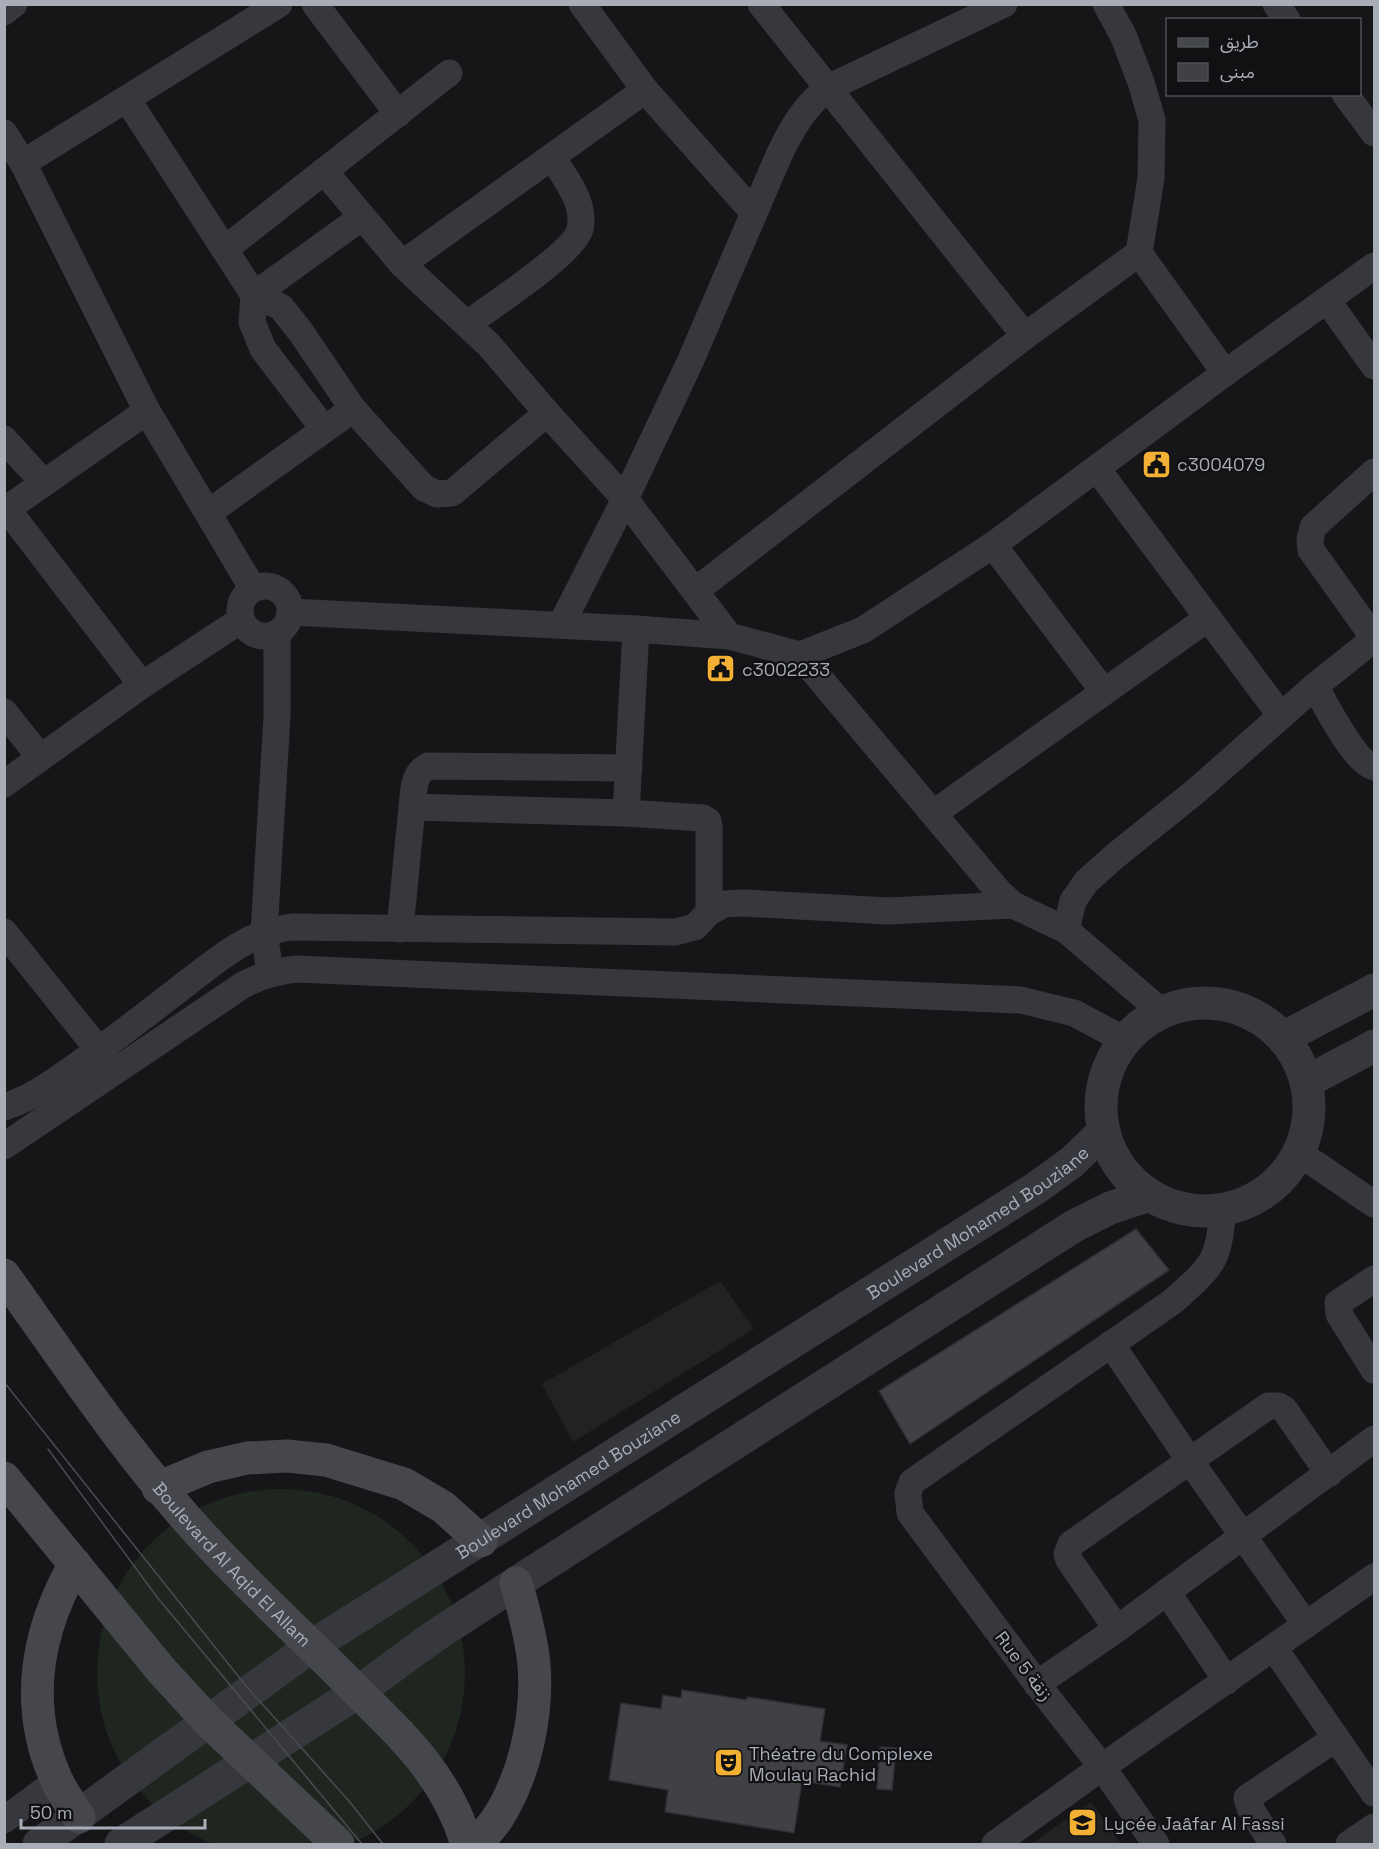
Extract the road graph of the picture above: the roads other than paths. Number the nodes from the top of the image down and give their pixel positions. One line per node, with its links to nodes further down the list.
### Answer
1 (14, 4): 9 (street)
2 (279, 4): 15 (street)
3 (315, 4): 16 (street)
4 (582, 4): 13 (street)
5 (761, 4): 12 (street)
6 (1004, 4): 12 (street)
7 (1106, 4): 25 (street)
8 (1276, 4): 10 (street)
9 (4, 12)
10 (1286, 18)
11 (450, 73): 16 (street)
12 (826, 89): 22 (street); 31 (street)
13 (645, 90): 19 (street); 22 (street)
14 (1346, 96): 18 (street)
15 (127, 99): 20 (street); 24 (street)
16 (398, 114): 21 (street)
17 (4, 133): 20 (street)
18 (1374, 133)
19 (552, 157): 26 (street); 30 (street)
20 (23, 163): 35 (street)
21 (324, 171): 23 (street); 24 (street)
22 (754, 213): 42 (street)
23 (362, 217): 26 (street); 28 (street)
24 (225, 249): 28 (street)
25 (1139, 253): 31 (street); 33 (street)
26 (402, 264): 30 (street)
27 (1374, 266): 29 (street)
28 (254, 295): 34 (street); 37 (street)
29 (1327, 300): 32 (street); 33 (street)
30 (467, 324): 36 (street)
31 (1025, 336): 47 (street)
32 (1374, 366)
33 (1225, 373): 39 (street)
34 (353, 409): 36 (street); 37 (street)
35 (147, 411): 41 (street); 44 (street)
36 (547, 413): 42 (street)
37 (324, 429): 44 (street)
38 (4, 439): 41 (street)
39 (1098, 470): 45 (street); 48 (street)
40 (1374, 472): 54 (street)
41 (44, 483): 43 (street)
42 (625, 499): 47 (street); 51 (street)
43 (6, 510): 56 (street)
44 (208, 513): 46 (street)
45 (993, 545): 55 (street); 58 (street)
46 (253, 589): 49 (street); 50 (street)
47 (695, 591): 53 (street)
48 (1208, 618): 58 (street); 60 (street)
49 (241, 620): 50 (street); 56 (street)
50 (283, 623): 51 (street); 73 (street)
51 (561, 625): 52 (street)
52 (636, 629): 53 (street); 63 (street)
53 (729, 636): 55 (street)
54 (1374, 638): 57 (street)
55 (800, 655): 67 (street)
56 (142, 685): 61 (street)
57 (1315, 686): 60 (street); 62 (street)
58 (1104, 692): 67 (street)
59 (4, 712): 61 (street)
60 (1281, 716): 71 (street)
61 (40, 757): 64 (street)
62 (1374, 767)
63 (629, 768): 65 (street); 66 (street)
64 (4, 784)
65 (412, 807): 66 (street); 70 (street)
66 (626, 813): 69 (street)
67 (934, 813): 68 (street)
68 (1013, 905): 69 (street); 71 (street)
69 (709, 912): 70 (street)
70 (400, 929): 73 (street)
71 (1066, 930): 76 (street)
72 (4, 932): 80 (street)
73 (264, 932): 74 (street); 80 (street)
74 (270, 973): 78 (street); 80 (street)
75 (1374, 990): 77 (street)
76 (1162, 1012): 77 (street); 78 (street)
77 (1282, 1038): 81 (street)
78 (1125, 1041): 83 (street)
79 (1374, 1046): 81 (street)
80 (107, 1060): 82 (street); 84 (street)
81 (1306, 1082): 85 (street)
82 (4, 1107)
83 (1103, 1132): 86 (street); 99 (street, Boulevard Mohamed Bouziane)
84 (8, 1135)
85 (1299, 1153): 87 (street); 88 (street)
86 (1149, 1195): 88 (street); 102 (street)
87 (1374, 1204)
88 (1222, 1210): 91 (street)
89 (4, 1275): 97 (main road, Boulevard Al Aqid El Allam)
90 (1374, 1279): 92 (street)
91 (1111, 1344): 94 (street); 109 (street, Rue 5 زنقة)
92 (1374, 1370)
93 (1374, 1439): 95 (street)
94 (1190, 1461): 95 (street); 98 (street); 105 (street)
95 (1329, 1474): 98 (street)
96 (4, 1478): 100 (main road)
97 (159, 1488): 99 (main road); 106 (main road, Boulevard Al Aqid El Allam)
98 (1243, 1534): 103 (street); 104 (street)
99 (481, 1540): 106 (street, Boulevard Mohamed Bouziane)
100 (75, 1564): 111 (main road); 115 (main road)
101 (1374, 1577): 104 (street)
102 (516, 1583): 110 (street); 124 (main road)
103 (1167, 1592): 105 (street); 108 (street)
104 (1306, 1625): 107 (street)
105 (1117, 1629): 109 (street)
106 (312, 1646): 110 (main road, Boulevard Al Aqid El Allam); 111 (street, Boulevard Mohamed Bouziane)
107 (1274, 1648): 108 (street); 112 (street)
108 (1227, 1681): 114 (street)
109 (1037, 1684): 114 (street, Rue 5 زنقة)
110 (358, 1692): 113 (street); 123 (main road, Boulevard Al Aqid El Allam)
111 (209, 1722): 113 (main road); 117 (street, Boulevard Mohamed Bouziane)
112 (1336, 1738): 116 (street); 127 (street)
113 (251, 1761): 121 (street); 122 (main road)
114 (1102, 1767): 125 (street); 126 (street, Rue 5 زنقة)
115 (57, 1781): 117 (main road); 118 (street)
116 (1374, 1793)
117 (79, 1816): 120 (street, Boulevard Mohamed Bouziane)
118 (4, 1820)
119 (1374, 1827): 128 (street)
120 (39, 1845)
121 (121, 1845)
122 (338, 1845)
123 (467, 1845)
124 (476, 1845)
125 (995, 1845)
126 (1156, 1845)
127 (1273, 1845)
128 (1349, 1845)

